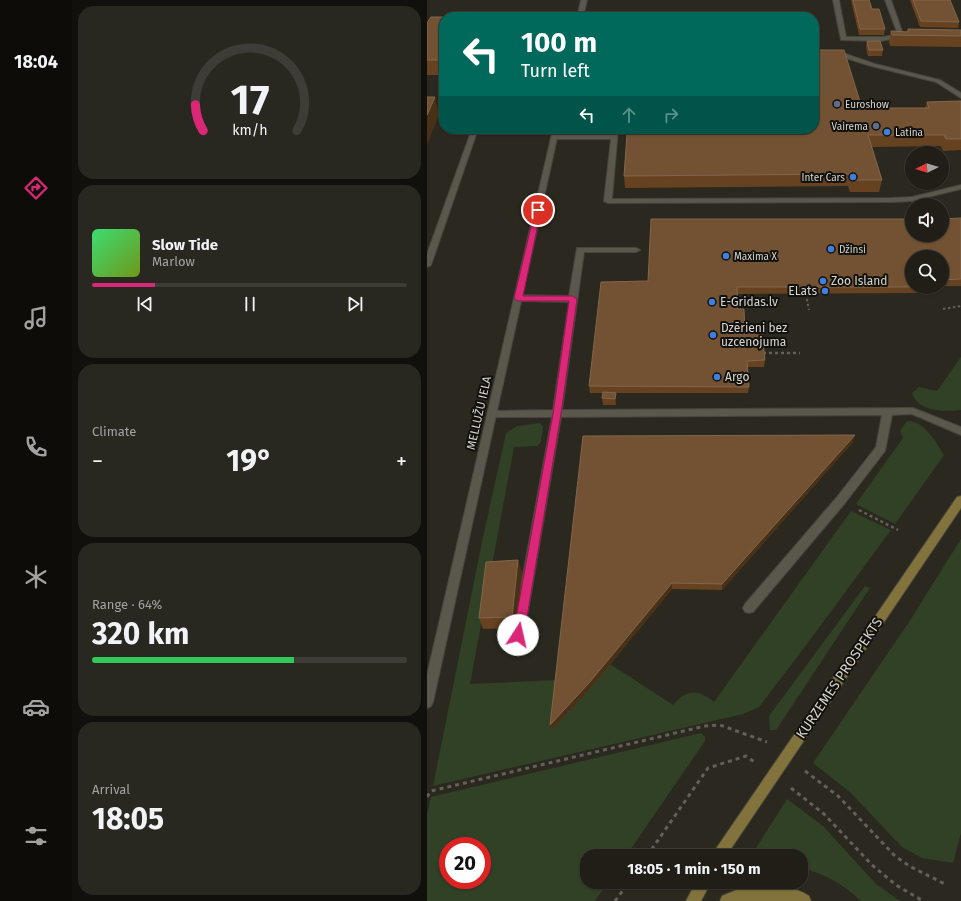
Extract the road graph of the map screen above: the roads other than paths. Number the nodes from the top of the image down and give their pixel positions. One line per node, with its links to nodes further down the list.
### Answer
1 (584, 0): 4 (street)
2 (836, 0): 5 (street)
3 (888, 0): 5 (street)
4 (581, 12)
5 (901, 36): 6 (street)
6 (908, 36)
7 (819, 53): 8 (street)
8 (961, 96)
9 (473, 134): 14 (street)
10 (555, 134): 15 (street, MELLUŽU IELA)
11 (615, 134): 12 (street)
12 (961, 187)
13 (636, 250): 16 (street)
14 (427, 265)
15 (518, 298): 16 (street); 18 (street, MELLUŽU IELA)
16 (573, 299): 19 (street)
17 (888, 411): 19 (street); 20 (street); 22 (street)
18 (492, 414): 19 (street); 24 (street, MELLUŽU IELA)
19 (557, 414): 23 (street)
20 (961, 431)
21 (961, 500): 25 (main road, KURZEMES PROSPEKTS)
22 (749, 608)
23 (518, 635)
24 (427, 702)
25 (723, 849)
26 (700, 889): 27 (main road)
27 (693, 901)
28 (727, 901): 29 (main road)
29 (804, 901)

